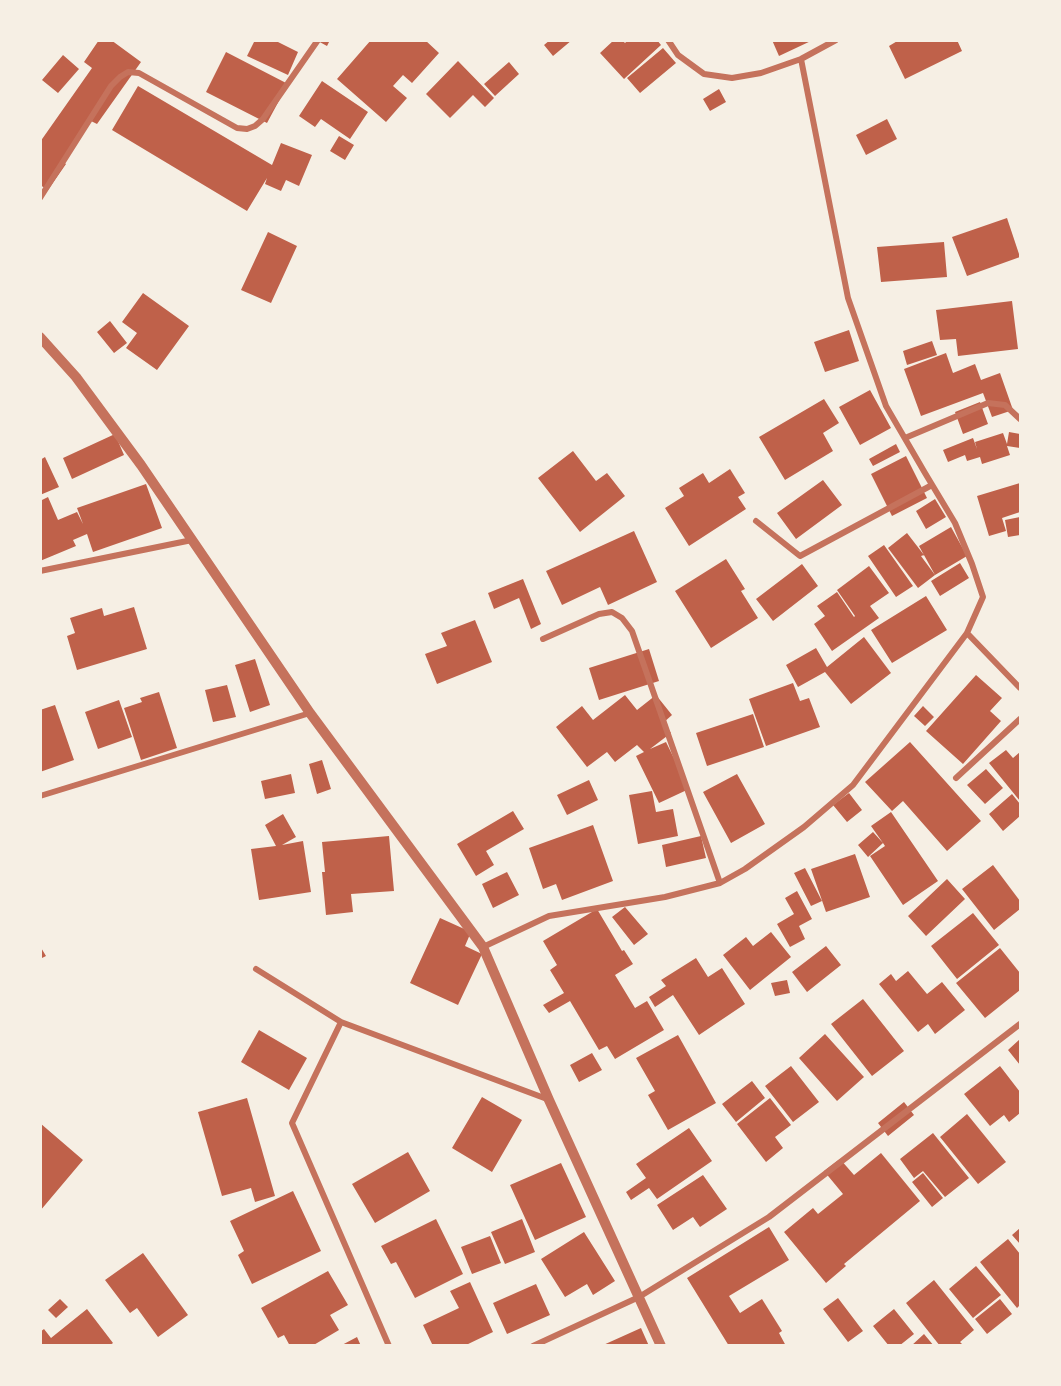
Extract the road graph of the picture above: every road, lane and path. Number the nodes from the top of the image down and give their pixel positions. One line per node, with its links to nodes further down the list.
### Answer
1 (318, 40): 5 (street)
2 (668, 40): 4 (street)
3 (836, 40): 4 (street)
4 (801, 59): 8 (street)
5 (40, 198)
6 (40, 338): 11 (street)
7 (1020, 419): 8 (street)
8 (905, 438): 9 (street)
9 (932, 485): 10 (street); 13 (street)
10 (756, 521)
11 (192, 540): 12 (street); 16 (street)
12 (40, 571)
13 (967, 633): 15 (street); 20 (street)
14 (543, 639): 20 (street)
15 (1020, 688)
16 (310, 712): 19 (street); 21 (street)
17 (1020, 719): 18 (street)
18 (956, 778)
19 (40, 796)
20 (720, 883): 21 (street)
21 (483, 946): 25 (street)
22 (256, 969): 23 (street)
23 (341, 1022): 25 (street); 27 (street)
24 (1020, 1024): 26 (street)
25 (549, 1100): 26 (street)
26 (639, 1298): 28 (street); 29 (street)
27 (389, 1346)
28 (533, 1346)
29 (661, 1346)

